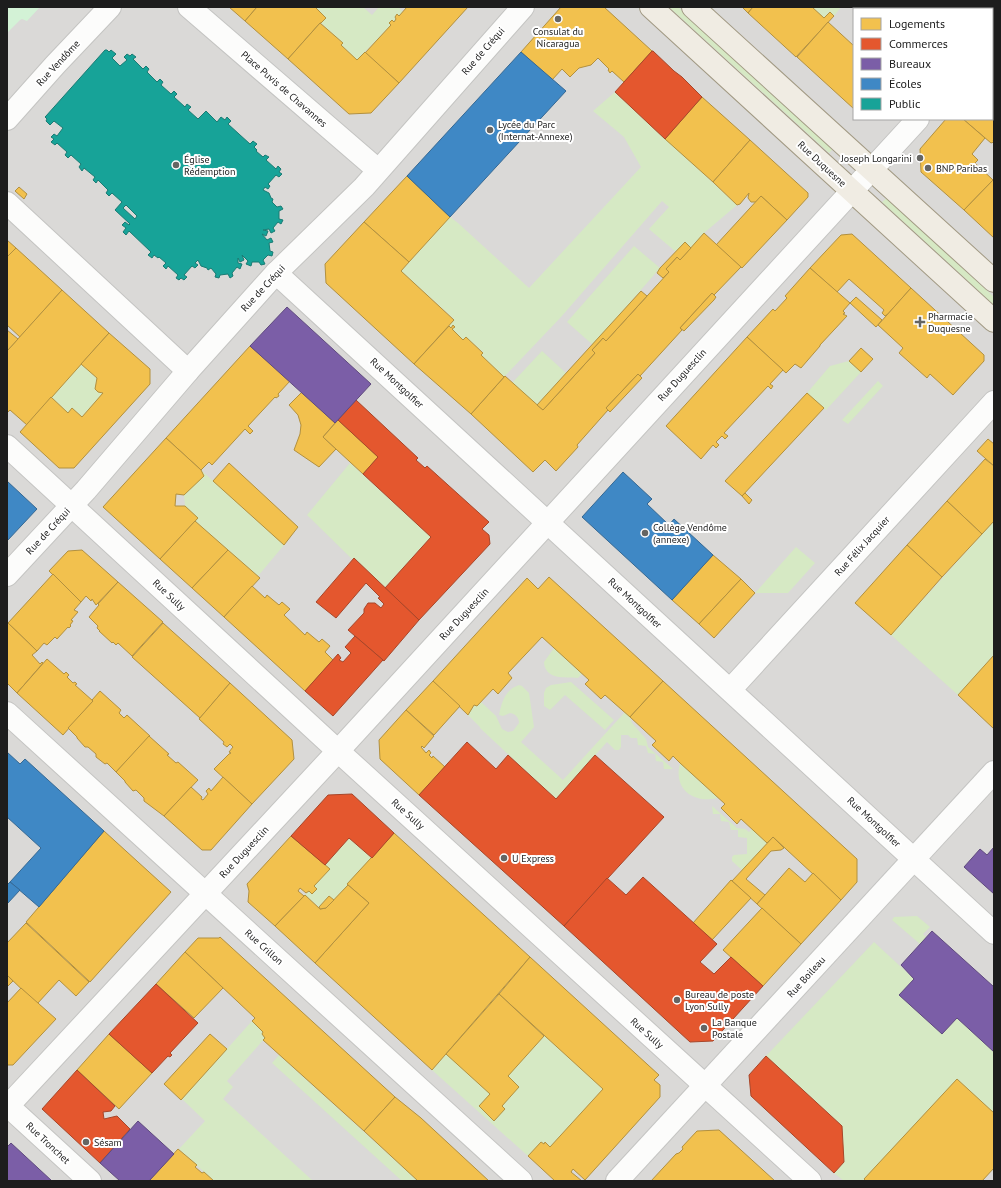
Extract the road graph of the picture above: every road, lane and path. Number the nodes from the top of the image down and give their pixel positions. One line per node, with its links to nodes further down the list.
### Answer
1 (110, 7): 6 (street, Rue Vendôme)
2 (189, 7): 9 (street, Place Puvis de Chavannes)
3 (523, 7): 9 (street, Rue de Créqui)
4 (651, 7): 10 (main road, Rue Duquesne)
5 (693, 7): 8 (main road)
6 (7, 119)
7 (917, 120): 8 (street, Rue Duguesclin)
8 (871, 169): 10 (street, Rue Duguesclin); 13 (main road)
9 (378, 170): 12 (street, Rue de Créqui)
10 (851, 190): 14 (main road, Rue Duquesne); 19 (street, Rue Duguesclin)
11 (7, 203): 15 (street)
12 (276, 273): 15 (street, Rue de Créqui); 19 (street, Rue Montgolfier)
13 (994, 281)
14 (994, 321)
15 (188, 371): 18 (street, Rue de Créqui)
16 (994, 402): 21 (street, Rue Félix Jacquier)
17 (7, 446): 18 (street, Rue Sully)
18 (72, 505): 20 (street, Rue de Créqui); 23 (street, Rue Sully)
19 (548, 522): 21 (street, Rue Montgolfier); 23 (street, Rue Duguesclin)
20 (7, 575)
21 (730, 690): 25 (street, Rue Montgolfier)
22 (7, 713): 26 (street, Rue Crillon)
23 (338, 751): 26 (street, Rue Duguesclin); 28 (street, Rue Sully)
24 (994, 772): 25 (street, Rue Boileau)
25 (913, 859): 27 (street, Rue Montgolfier); 28 (street, Rue Boileau)
26 (206, 894): 29 (street, Rue Duguesclin); 31 (street, Rue Crillon)
27 (994, 933)
28 (705, 1086): 32 (street, Rue Boileau); 33 (street, Rue Sully)
29 (7, 1106): 30 (street, Rue Tronchet)
30 (90, 1181)
31 (521, 1181)
32 (617, 1181)
33 (810, 1181)

